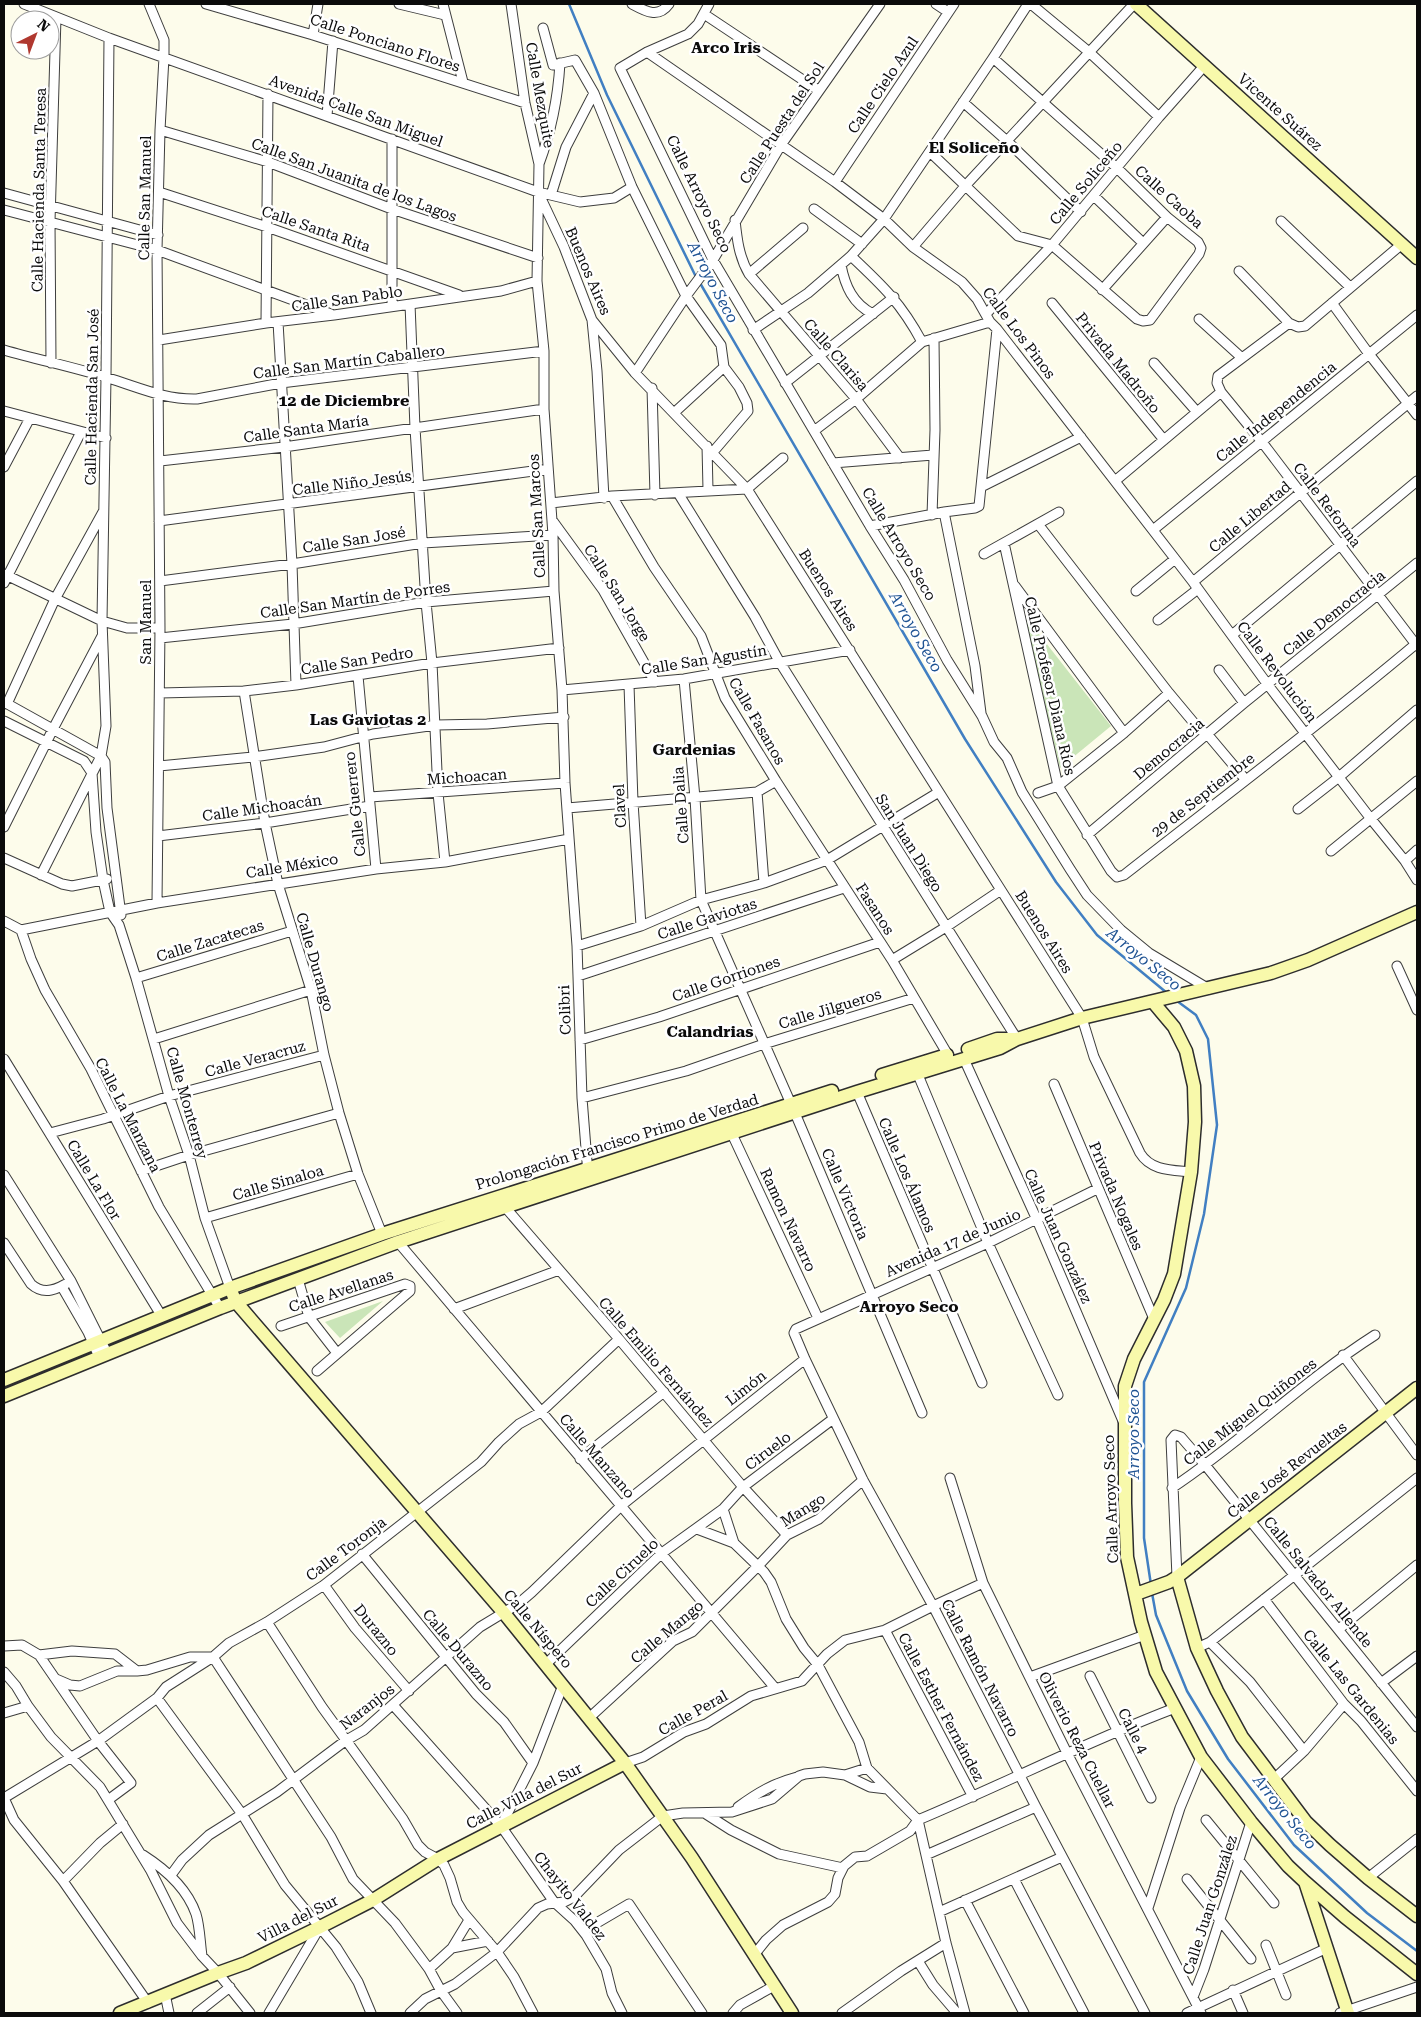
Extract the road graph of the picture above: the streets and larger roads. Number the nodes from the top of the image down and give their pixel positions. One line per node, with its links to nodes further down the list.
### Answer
1 (24, 4): 16 (street, Avenida Calle San Miguel)
2 (149, 4): 27 (street, Calle San Manuel)
3 (206, 4): 22 (street, Calle Ponciano Flores)
4 (318, 4): 22 (street)
5 (399, 4): 19 (street)
6 (443, 4): 19 (street)
7 (511, 4): 37 (street, Calle Mezquite)
8 (632, 4): 9 (street)
9 (668, 4)
10 (709, 4): 18 (street)
11 (880, 4): 33 (street, Calle Puesta del Sol)
12 (936, 4): 17 (street)
13 (954, 4): 17 (street, Calle Cielo Azul)
14 (1030, 4): 26 (street); 28 (street)
15 (1135, 4): 26 (street); 31 (street, Vicente Suárez)
16 (39, 10)
17 (948, 12): 49 (street, Calle Cielo Azul)
18 (704, 14): 25 (street); 33 (street)
19 (445, 16): 32 (street)
20 (60, 19): 23 (street, Avenida Calle San Miguel)
21 (543, 28): 30 (street)
22 (314, 34): 24 (street, Calle Ponciano Flores)
23 (109, 38): 27 (street, Avenida Calle San Miguel); 64 (street, Calle Hacienda San José)
24 (333, 41): 32 (street, Calle Ponciano Flores); 39 (street)
25 (647, 52): 44 (street, Calle Los Pinos); 81 (street, Calle Arroyo Seco)
26 (1089, 52): 38 (street); 40 (street)
27 (164, 57): 35 (street, Avenida Calle San Miguel); 41 (street, Calle San Manuel)
28 (994, 58): 36 (street); 38 (street, Calle Caoba)
29 (55, 60): 57 (street, Calle Hacienda Santa Teresa)
30 (557, 64): 34 (street); 47 (street)
31 (1205, 65): 40 (street, Calle Soliceño); 74 (street, Vicente Suárez)
32 (463, 82): 37 (street, Calle Ponciano Flores)
33 (818, 90): 44 (street, Calle Puesta del Sol)
34 (594, 92): 51 (street); 55 (street)
35 (268, 94): 39 (street, Avenida Calle San Miguel); 46 (street)
36 (963, 102): 43 (street); 45 (street)
37 (525, 103): 47 (street, Calle Mezquite)
38 (1043, 103): 43 (street); 48 (street, Calle Caoba)
39 (327, 116): 42 (street, Avenida Calle San Miguel)
40 (1159, 116): 48 (street, Calle Soliceño)
41 (160, 130): 46 (street, Calle San Juanita de los Lagos); 52 (street, Calle San Manuel)
42 (392, 139): 53 (street, Avenida Calle San Miguel); 58 (street)
43 (1007, 141): 50 (street); 61 (street)
44 (782, 145): 49 (street, Calle Los Pinos); 65 (street, Calle Puesta del Sol)
45 (930, 152): 50 (street); 63 (street)
46 (268, 162): 58 (street, Calle San Juanita de los Lagos); 68 (street)
47 (539, 164): 53 (street, Calle Mezquite)
48 (1117, 168): 56 (street, Calle Soliceño); 62 (street, Calle Caoba)
49 (835, 182): 63 (street, Calle Los Pinos)
50 (966, 186): 75 (street); 76 (street)
51 (632, 187): 55 (street, Avenida Calle San Miguel); 91 (street)
52 (160, 192): 68 (street, Calle Santa Rita); 70 (street, Calle San Manuel)
53 (538, 192): 55 (street, Avenida Calle San Miguel); 79 (street, Calle San Marcos); 103 (street, Buenos Aires)
54 (4, 193): 57 (street)
55 (551, 195)
56 (1094, 196): 61 (street, Calle Soliceño); 72 (street)
57 (51, 205): 64 (street); 66 (street, Calle Hacienda Santa Teresa)
58 (392, 209): 79 (street, Calle San Juanita de los Lagos); 83 (street)
59 (814, 209): 73 (street)
60 (4, 210): 66 (street)
61 (1081, 212): 75 (street, Calle Soliceño)
62 (1167, 217): 72 (street); 89 (street, Calle Caoba)
63 (884, 219): 73 (street); 76 (street, Calle Los Pinos)
64 (107, 220): 70 (street); 71 (street, Calle Hacienda San José)
65 (735, 220): 81 (street, Calle Puesta del Sol); 85 (street, Calle Clarisa)
66 (50, 221): 71 (street); 117 (street, Calle Hacienda Santa Teresa)
67 (1281, 221): 87 (street)
68 (267, 227): 83 (street, Calle Santa Rita); 88 (street)
69 (803, 228): 85 (street)
70 (158, 234): 77 (street, Calle San Manuel)
71 (107, 237): 77 (street); 122 (street, Calle Hacienda San José)
72 (1143, 243): 89 (street)
73 (862, 244): 78 (street)
74 (1402, 244): 80 (street); 87 (street)
75 (1052, 245): 89 (street); 101 (street, Calle Soliceño)
76 (913, 246): 101 (street, Calle Los Pinos)
77 (158, 250): 88 (street); 110 (street, Calle San Manuel)
78 (851, 256): 82 (street); 92 (street)
79 (538, 258): 86 (street, Calle San Marcos)
80 (1417, 258)
81 (711, 263): 91 (street, Calle Puesta del Sol); 108 (street, Calle Arroyo Seco)
82 (841, 265): 97 (street); 98 (street)
83 (393, 271): 90 (street, Calle Santa Rita); 96 (street)
84 (1239, 271): 106 (street)
85 (749, 274): 97 (street, Calle Clarisa)
86 (537, 281): 90 (street, Calle San Pablo); 113 (street, Calle San Marcos)
87 (1350, 287): 94 (street)
88 (267, 290): 99 (street); 105 (street)
89 (1102, 290)
90 (462, 296): 95 (street, Calle San Pablo)
91 (686, 296): 119 (street); 121 (street, Calle Puesta del Sol)
92 (894, 297): 98 (street); 111 (street)
93 (1052, 303): 142 (street, Privada Madroño)
94 (1332, 303): 106 (street); 114 (street)
95 (410, 304): 96 (street, Calle San Pablo); 120 (street)
96 (392, 306): 99 (street, Calle San Pablo)
97 (781, 313): 108 (street); 115 (street, Calle Clarisa)
98 (873, 314): 115 (street)
99 (334, 315): 104 (street, Calle San Pablo)
100 (1417, 315): 114 (street, Calle Independencia)
101 (988, 318): 107 (street, Calle Los Pinos); 109 (street)
102 (1199, 319): 116 (street)
103 (592, 320): 121 (street, Buenos Aires); 162 (street)
104 (278, 322): 105 (street, Calle San Pablo); 123 (street)
105 (266, 323): 110 (street, Calle San Pablo)
106 (1290, 323): 116 (street)
107 (997, 329): 140 (street, Calle Los Pinos); 155 (street)
108 (753, 330): 124 (street, Calle Arroyo Seco)
109 (934, 338): 111 (street); 146 (street)
110 (159, 340): 127 (street, San Manuel)
111 (922, 342): 129 (street)
112 (4, 350): 117 (street, Calle San Martín Caballero)
113 (544, 351): 120 (street, Calle San Martín Caballero); 131 (street, Calle San Marcos)
114 (1369, 354): 130 (street); 143 (street, Calle Independencia)
115 (820, 357): 124 (street); 129 (street, Calle Clarisa)
116 (1242, 358): 126 (street, Calle Reforma)
117 (51, 363): 122 (street, Calle San Martín Caballero)
118 (1154, 363): 134 (street)
119 (724, 367): 133 (street); 145 (street)
120 (412, 368): 123 (street, Calle San Martín Caballero); 137 (street)
121 (636, 373): 125 (street, Buenos Aires)
122 (106, 377): 127 (street, Calle San Martín Caballero); 141 (street, Calle Hacienda San José)
123 (281, 383): 127 (street, Calle San Martín Caballero); 144 (street)
124 (785, 383): 139 (street, Calle Arroyo Seco)
125 (652, 388): 133 (street, Buenos Aires); 161 (street)
126 (1221, 392): 134 (street); 143 (street, Calle Reforma)
127 (158, 395): 149 (street, San Manuel)
128 (1417, 396): 130 (street, Calle Libertad)
129 (856, 400): 139 (street); 148 (street, Calle Clarisa)
130 (1408, 404): 135 (street); 159 (street, Calle Libertad)
131 (544, 409): 137 (street, Calle Santa María); 152 (street, Calle San Marcos)
132 (4, 411): 136 (street)
133 (675, 412): 145 (street, Buenos Aires)
134 (1197, 412): 142 (street)
135 (1417, 416)
136 (30, 418): 138 (street); 151 (street)
137 (415, 428): 144 (street, Calle Santa María); 156 (street)
138 (81, 432): 141 (street); 182 (street)
139 (814, 432): 150 (street, Calle Arroyo Seco)
140 (1081, 437): 153 (street, Calle Los Pinos); 155 (street)
141 (106, 438): 165 (street, Calle Hacienda San José)
142 (1164, 440): 153 (street)
143 (1262, 442): 159 (street, Calle Reforma); 173 (street, Calle Independencia)
144 (284, 447): 149 (street, Calle Santa María); 164 (street)
145 (710, 449): 157 (street, Buenos Aires); 158 (street)
146 (933, 455): 148 (street); 168 (street)
147 (783, 458): 157 (street)
148 (900, 458): 150 (street)
149 (160, 461): 170 (street, San Manuel)
150 (833, 463): 172 (street, Calle Arroyo Seco)
151 (4, 468)
152 (548, 469): 156 (street, Calle Niño Jesús); 163 (street, Calle San Marcos)
153 (1115, 481): 173 (street, Calle Revolución)
154 (1417, 481): 177 (street)
155 (981, 487): 166 (street)
156 (420, 488): 164 (street, Calle Niño Jesús); 175 (street)
157 (747, 489): 158 (street); 199 (street, Buenos Aires)
158 (708, 490): 160 (street)
159 (1301, 492): 177 (street, Calle Reforma); 185 (street, Calle Libertad)
160 (678, 493): 161 (street); 200 (street, San Juan Diego)
161 (655, 495): 162 (street)
162 (608, 497): 163 (street); 203 (street, Calle Fasanos)
163 (550, 503): 169 (street, Calle San Marcos)
164 (287, 505): 170 (street, Calle Niño Jesús); 181 (street)
165 (104, 510): 189 (street); 192 (street, Calle Hacienda San José)
166 (944, 512): 168 (street); 217 (street)
167 (1060, 512): 171 (street)
168 (932, 515): 172 (street)
169 (552, 520): 174 (street, Calle San Marcos); 206 (street, Calle San Jorge)
170 (159, 521): 183 (street, San Manuel)
171 (1038, 524): 176 (street); 213 (street)
172 (870, 526): 217 (street, Calle Arroyo Seco)
173 (1153, 530): 179 (street, Calle Revolución)
174 (553, 535): 175 (street, Calle San José); 186 (street, Calle San Marcos)
175 (423, 543): 181 (street, Calle San José); 190 (street)
176 (1004, 543): 178 (street); 184 (street, Calle Profesor Diana Ríos)
177 (1340, 545): 188 (street, Calle Reforma); 196 (street)
178 (984, 554)
179 (1175, 559): 185 (street, Calle Revolución); 187 (street)
180 (1417, 563): 188 (street, Calle Democracia)
181 (292, 564): 183 (street, Calle San José); 193 (street)
182 (5, 577): 189 (street, Calle San Martín de Porres)
183 (160, 581): 194 (street, San Manuel)
184 (1013, 584): 222 (street); 236 (street, Calle Profesor Diana Ríos)
185 (1196, 586): 191 (street, Calle Libertad); 196 (street, Calle Revolución)
186 (554, 591): 190 (street, Calle San Martín de Porres); 198 (street, Calle San Marcos)
187 (1136, 591)
188 (1378, 596): 197 (street, Calle Reforma); 209 (street, Calle Democracia)
189 (55, 599): 192 (street, Calle San Martín de Porres); 214 (street)
190 (426, 602): 193 (street, Calle San Martín de Porres); 201 (street)
191 (1158, 620)
192 (102, 621): 194 (street, Calle San Martín de Porres); 195 (street, Calle Hacienda San José)
193 (293, 624): 194 (street, Calle San Martín de Porres); 207 (street)
194 (160, 633): 212 (street, San Manuel)
195 (103, 635): 221 (street); 227 (street, Calle Hacienda San José)
196 (1232, 635): 209 (street, Calle Revolución)
197 (1417, 644): 223 (street, 29 de Septiembre)
198 (559, 648): 201 (street, Calle San Pedro); 210 (street, Calle San Marcos)
199 (850, 650): 200 (street, Calle San Agustín); 238 (street, Buenos Aires)
200 (779, 661): 203 (street, Calle San Agustín); 249 (street, San Juan Diego)
201 (432, 663): 204 (street, Calle San Pedro); 220 (street)
202 (1218, 670): 215 (street)
203 (715, 674): 205 (street, Calle San Agustín); 234 (street, Calle Fasanos)
204 (358, 676): 207 (street, Calle San Pedro); 225 (street, Calle Guerrero)
205 (684, 679): 206 (street, Calle San Agustín); 241 (street, Calle Dalia)
206 (655, 682): 208 (street, Calle San Agustín)
207 (296, 685): 211 (street, Calle San Pedro)
208 (629, 685): 210 (street, Calle San Agustín); 243 (street, Clavel)
209 (1268, 685): 215 (street, Democracia); 223 (street, Calle Revolución)
210 (562, 690): 218 (street, Calle San Marcos)
211 (244, 691): 212 (street, Calle San Pedro); 228 (street, Calle Durango)
212 (160, 693): 229 (street, San Manuel)
213 (1169, 693): 222 (street); 224 (street)
214 (5, 703): 221 (street)
215 (1244, 704): 224 (street, Democracia)
216 (1417, 710): 231 (street)
217 (982, 716): 289 (street, Calle Arroyo Seco)
218 (564, 717): 220 (street); 235 (street, Calle San Marcos)
219 (4, 721): 226 (street)
220 (436, 725): 225 (street); 239 (street)
221 (53, 728): 226 (street); 227 (street)
222 (1124, 733): 236 (street)
223 (1306, 734): 231 (street, Calle Revolución); 232 (street, 29 de Septiembre)
224 (1208, 735): 232 (street); 250 (street, Democracia)
225 (362, 737): 228 (street); 242 (street, Calle Guerrero)
226 (47, 741): 230 (street); 248 (street)
227 (101, 756): 230 (street, Calle Hacienda San José); 261 (street, Calle Hacienda San José)
228 (253, 757): 229 (street); 247 (street, Calle Durango)
229 (160, 766): 251 (street, San Manuel)
230 (92, 772): 260 (street, Calle Hacienda San José); 263 (street)
231 (1339, 777): 245 (street); 246 (street, Calle Revolución)
232 (1245, 779): 262 (street, 29 de Septiembre)
233 (1417, 780): 246 (street)
234 (776, 781): 237 (street); 256 (street, Fasanos)
235 (565, 783): 239 (street, Michoacan); 244 (street, Calle San Marcos)
236 (1058, 786): 240 (street); 250 (street, Calle Profesor Diana Ríos)
237 (757, 792): 241 (street); 265 (street)
238 (939, 792): 249 (street); 268 (street, Buenos Aires)
239 (438, 793): 242 (street, Michoacan); 258 (street)
240 (1038, 793)
241 (695, 798): 243 (street); 269 (street, Calle Dalia)
242 (370, 801): 247 (street, Calle Michoacán); 259 (street, Calle Guerrero)
243 (633, 802): 244 (street); 276 (street, Clavel)
244 (567, 808): 252 (street, Calle San Marcos)
245 (1298, 809)
246 (1371, 819): 254 (street); 257 (street, Calle Revolución)
247 (265, 823): 251 (street, Calle Michoacán); 266 (street, Calle Durango)
248 (4, 827)
249 (882, 827): 256 (street); 277 (street, San Juan Diego)
250 (1087, 835): 262 (street, Calle Profesor Diana Ríos)
251 (158, 836): 270 (street, San Manuel)
252 (569, 839): 258 (street, Calle México); 282 (street, Colibri)
253 (1417, 850): 257 (street)
254 (1331, 851)
255 (4, 858): 260 (street)
256 (827, 860): 265 (street); 267 (street, Fasanos)
257 (1405, 860): 264 (street, Calle Revolución)
258 (445, 862): 259 (street, Calle México)
259 (376, 869): 266 (street, Calle México)
260 (42, 875): 263 (street)
261 (115, 876): 263 (street); 271 (street, Calle Hacienda San José)
262 (1117, 877)
263 (102, 880): 272 (street)
264 (1417, 880)
265 (764, 883): 269 (street)
266 (278, 884): 270 (street, Calle México); 280 (street, Calle Durango)
267 (844, 888): 279 (street, Calle Gaviotas); 281 (street, Fasanos)
268 (1001, 890): 277 (street); 293 (street, Buenos Aires)
269 (701, 900): 276 (street); 279 (street, Calle Victoria)
270 (157, 903): 271 (street, Calle México)
271 (122, 910): 272 (street, Calle México); 275 (street, Calle Monterrey)
272 (110, 912): 275 (street, Calle Monterrey); 278 (street, Calle México)
273 (1417, 912): 289 (street)
274 (4, 921): 278 (street)
275 (120, 925): 286 (street, Calle Monterrey)
276 (641, 926): 282 (street)
277 (946, 927): 283 (street); 295 (street, San Juan Diego)
278 (21, 930): 308 (street, Calle La Manzana)
279 (714, 930): 285 (street, Calle Gaviotas); 287 (street, Calle Victoria)
280 (292, 931): 286 (street, Calle Zacatecas); 288 (street, Calle Durango)
281 (880, 942): 283 (street, Fasanos); 287 (street, Calle Gorriones)
282 (577, 946): 285 (street, Colibri)
283 (892, 960): 290 (street, Fasanos)
284 (1397, 966): 292 (street)
285 (578, 976): 296 (street, Colibri)
286 (136, 978): 294 (street, Calle Monterrey)
287 (741, 988): 296 (street, Calle Gorriones); 297 (street, Calle Victoria)
288 (311, 990): 294 (street); 298 (street, Calle Durango)
289 (1202, 990): 291 (street, Prolongación Francisco Primo de Verdad)
290 (914, 998): 297 (street, Calle Jilgueros); 299 (street, Fasanos)
291 (1156, 1001): 293 (street, Prolongación Francisco Primo de Verdad); 314 (street, Calle Arroyo Seco)
292 (1417, 1010)
293 (1082, 1018): 295 (street, Prolongación Francisco Primo de Verdad); 314 (street, Buenos Aires)
294 (154, 1039): 305 (street, Calle Monterrey)
295 (1017, 1039): 299 (street, Prolongación Francisco Primo de Verdad); 301 (street, Prolongación Francisco Primo de Verdad)
296 (580, 1040): 306 (street, Colibri)
297 (764, 1044): 306 (street, Calle Jilgueros); 307 (street, Calle Victoria)
298 (324, 1055): 305 (street, Calle Veracruz); 309 (street, Calle Durango)
299 (948, 1055): 302 (street, Prolongación Francisco Primo de Verdad)
300 (4, 1059): 310 (street, Calle La Flor)
301 (964, 1059): 302 (street, Prolongación Francisco Primo de Verdad); 321 (street, Calle Juan González)
302 (915, 1070): 304 (street, Prolongación Francisco Primo de Verdad); 307 (street, Prolongación Francisco Primo de Verdad); 325 (street)
303 (1054, 1084): 318 (street, Privada Nogales)
304 (857, 1092): 307 (street, Prolongación Francisco Primo de Verdad); 326 (street, Calle Los Álamos)
305 (168, 1096): 308 (street, Calle Veracruz); 312 (street, Calle Monterrey)
306 (582, 1098): 316 (street, Colibri)
307 (793, 1109): 311 (street, Prolongación Francisco Primo de Verdad); 316 (street, Prolongación Francisco Primo de Verdad); 332 (street, Calle Victoria)
308 (114, 1114): 310 (street, Calle Veracruz); 313 (street, Calle La Manzana)
309 (339, 1114): 312 (street); 315 (street, Calle Durango)
310 (50, 1133): 337 (street, Calle La Flor)
311 (732, 1134): 316 (street, Prolongación Francisco Primo de Verdad); 339 (street, Ramon Navarro)
312 (189, 1155): 313 (street); 320 (street, Calle Monterrey)
313 (141, 1171): 333 (street, Calle La Manzana)
314 (1191, 1172): 340 (street, Calle Arroyo Seco)
315 (358, 1174): 320 (street, Calle Sinaloa); 322 (street, Calle Durango)
316 (588, 1174): 319 (street, Prolongación Francisco Primo de Verdad); 322 (street, Prolongación Francisco Primo de Verdad)
317 (4, 1175): 329 (street)
318 (1097, 1189): 321 (street, Avenida 17 de Junio); 340 (street, Privada Nogales)
319 (504, 1207): 324 (street, Prolongación Francisco Primo de Verdad); 327 (street, Calle Emilio Fernández)
320 (205, 1218): 331 (street, Calle Monterrey)
321 (1037, 1220): 325 (street, Avenida 17 de Junio); 361 (street, Calle Juan González)
322 (382, 1234): 331 (street, Prolongación Francisco Primo de Verdad)
323 (4, 1242): 330 (street)
324 (398, 1242): 328 (street, Prolongación Francisco Primo de Verdad); 336 (street, Calle Manzano)
325 (988, 1244): 326 (street, Avenida 17 de Junio); 355 (street)
326 (931, 1268): 332 (street, Avenida 17 de Junio); 352 (street, Calle Los Álamos)
327 (558, 1270): 336 (street); 344 (street, Calle Emilio Fernández)
328 (298, 1279): 334 (street, Prolongación Francisco Primo de Verdad); 338 (street)
329 (71, 1281): 330 (street); 345 (street)
330 (62, 1287): 345 (street)
331 (230, 1288): 333 (street, Prolongación Francisco Primo de Verdad); 334 (street, Calle Níspero)
332 (873, 1294): 339 (street, Avenida 17 de Junio); 358 (street, Calle Victoria)
333 (213, 1295): 335 (street, Calle La Manzana); 337 (street, Prolongación Francisco Primo de Verdad)
334 (236, 1302): 335 (street, Prolongación Francisco Primo de Verdad); 373 (street, Calle Níspero)
335 (220, 1308): 347 (street, Prolongación Francisco Primo de Verdad)
336 (454, 1309): 357 (street, Calle Manzano)
337 (161, 1315): 345 (street, Prolongación Francisco Primo de Verdad)
338 (309, 1317): 341 (street, Calle Avellanas); 346 (street); 346 (street, Calle Avellanas)
339 (818, 1318): 342 (street, Avenida 17 de Junio)
340 (1154, 1319): 361 (street, Calle Arroyo Seco)
341 (281, 1326)
342 (794, 1333): 349 (street, Calle Ramón Navarro)
343 (1375, 1335): 348 (street, Calle Miguel Quiñones)
344 (619, 1339): 354 (street, Calle Emilio Fernández); 357 (street, Calle Toronja)
345 (97, 1342): 347 (street); 351 (street, Prolongación Francisco Primo de Verdad)
346 (338, 1353): 350 (street)
347 (103, 1355): 356 (street, Prolongación Francisco Primo de Verdad)
348 (1343, 1356): 359 (street); 365 (street, Calle Miguel Quiñones)
349 (804, 1359): 360 (street, Calle Ramón Navarro); 362 (street, Limón)
350 (317, 1371)
351 (4, 1380)
352 (982, 1383)
353 (1417, 1388): 359 (street, Calle José Revueltas)
354 (664, 1392): 362 (street, Calle Emilio Fernández); 364 (street)
355 (1058, 1395)
356 (4, 1396)
357 (541, 1412): 364 (street, Calle Manzano); 373 (street, Calle Toronja)
358 (922, 1413)
359 (1386, 1413): 363 (street); 374 (street, Calle José Revueltas)
360 (833, 1419): 368 (street, Calle Ramón Navarro); 369 (street, Ciruelo)
361 (1125, 1426): 386 (street, Calle Arroyo Seco)
362 (704, 1439): 369 (street, Calle Emilio Fernández); 371 (street, Limón)
363 (1417, 1455)
364 (580, 1459): 371 (street, Calle Manzano)
365 (1206, 1466): 370 (street, Calle Miguel Quiñones); 370 (street, Calle Salvador Allende); 374 (street, Calle Salvador Allende)
366 (950, 1478): 384 (street, Oliverio Reza Cuellar)
367 (1417, 1478): 382 (street)
368 (863, 1480): 376 (street, Mango); 388 (street, Calle Ramón Navarro)
369 (743, 1487): 372 (street, Ciruelo); 376 (street, Calle Emilio Fernández)
370 (1172, 1488): 383 (street)
371 (622, 1505): 378 (street, Calle Manzano); 390 (street, Naranjos)
372 (723, 1509): 375 (street, Calle Ciruelo); 377 (street)
373 (417, 1513): 379 (street, Calle Toronja); 390 (street, Calle Níspero)
374 (1250, 1521): 382 (street, Calle Salvador Allende); 383 (street, Calle José Revueltas)
375 (697, 1529): 377 (street); 378 (street, Calle Ciruelo)
376 (787, 1535): 381 (street, Mango)
377 (734, 1543): 381 (street)
378 (662, 1553): 389 (street, Calle Manzano); 402 (street, Calle Ciruelo)
379 (362, 1554): 385 (street, Calle Toronja); 401 (street, Calle Durazno)
380 (1417, 1565): 392 (street)
381 (759, 1566): 389 (street, Calle Mango); 403 (street)
382 (1293, 1576): 387 (street); 392 (street, Calle Salvador Allende)
383 (1173, 1580): 386 (street, Calle José Revueltas); 397 (street)
384 (983, 1583): 388 (street, Calle Peral); 407 (street, Oliverio Reza Cuellar)
385 (324, 1585): 391 (street, Calle Toronja); 412 (street, Durazno)
386 (1139, 1593): 394 (street, Calle Arroyo Seco)
387 (1264, 1599): 395 (street); 414 (street, Calle Las Gardenias)
388 (932, 1606): 393 (street, Calle Peral); 432 (street, Calle Ramón Navarro)
389 (712, 1613): 411 (street, Calle Manzano); 419 (street, Calle Mango)
390 (504, 1614): 401 (street, Naranjos); 402 (street, Calle Níspero)
391 (267, 1622): 400 (street, Calle Toronja); 423 (street)
392 (1339, 1628): 409 (street, Calle Salvador Allende)
393 (885, 1630): 403 (street, Calle Peral); 437 (street, Calle Esther Fernández)
394 (1145, 1635): 407 (street); 417 (street, Calle Arroyo Seco)
395 (1210, 1642): 397 (street); 424 (street)
396 (4, 1646): 398 (street)
397 (1197, 1648): 434 (street)
398 (39, 1655): 404 (street); 408 (street)
399 (1417, 1656): 409 (street)
400 (212, 1657): 404 (street); 413 (street, Calle Toronja); 433 (street)
401 (446, 1658): 412 (street, Naranjos); 428 (street, Calle Durazno)
402 (546, 1664): 410 (street, Calle Níspero)
403 (818, 1665): 411 (street, Calle Peral); 430 (street)
404 (137, 1671): 408 (street)
405 (4, 1672): 416 (street)
406 (1090, 1676): 421 (street, Calle 4)
407 (1030, 1677): 425 (street, Oliverio Reza Cuellar)
408 (56, 1679): 422 (street)
409 (1381, 1683): 420 (street, Calle Salvador Allende)
410 (562, 1685): 419 (street, Calle Níspero); 428 (street)
411 (775, 1688): 429 (street, Calle Peral)
412 (409, 1691): 415 (street, Naranjos)
413 (157, 1698): 422 (street, Calle Toronja); 442 (street)
414 (1344, 1704): 424 (street); 436 (street, Calle Las Gardenias)
415 (393, 1705): 423 (street, Naranjos); 449 (street, Chayito Valdez)
416 (28, 1706): 418 (street); 426 (street)
417 (1175, 1708): 421 (street); 427 (street, Calle Arroyo Seco)
418 (4, 1713)
419 (589, 1718): 429 (street, Calle Níspero)
420 (1417, 1727)
421 (1117, 1730): 425 (street); 439 (street, Calle 4)
422 (98, 1741): 426 (street, Calle Toronja); 440 (street)
423 (345, 1741): 433 (street, Naranjos); 454 (street)
424 (1304, 1751): 434 (street)
425 (1067, 1754): 432 (street); 467 (street, Oliverio Reza Cuellar)
426 (72, 1756): 438 (street, Calle Toronja); 440 (street)
427 (1201, 1757): 447 (street, Calle Arroyo Seco); 467 (street)
428 (533, 1763): 449 (street)
429 (625, 1763): 444 (street, Calle Níspero); 449 (street, Calle Villa del Sur)
430 (867, 1768): 431 (street); 435 (street)
431 (846, 1775): 435 (street); 443 (street)
432 (1020, 1776): 437 (street); 441 (street, Calle Ramón Navarro)
433 (293, 1778): 442 (street, Naranjos); 463 (street)
434 (1274, 1779): 458 (street)
435 (887, 1789): 445 (street)
436 (1417, 1791)
437 (973, 1797): 445 (street)
438 (4, 1798): 461 (street)
439 (1151, 1798)
440 (108, 1800): 448 (street)
441 (1036, 1807): 452 (street); 453 (street, Calle Ramón Navarro)
442 (242, 1814): 457 (street, Naranjos); 472 (street)
443 (706, 1814): 444 (street); 456 (street)
444 (663, 1816): 465 (street); 480 (street, Calle Níspero)
445 (918, 1820): 452 (street); 456 (street)
446 (1206, 1820): 455 (street)
447 (1251, 1822): 455 (street, Calle Juan González); 462 (street, Calle Arroyo Seco)
448 (123, 1824): 451 (street); 461 (street)
449 (501, 1826): 454 (street, Calle Villa del Sur); 465 (street, Chayito Valdez)
450 (1415, 1844): 458 (street)
451 (138, 1852): 457 (street); 481 (street)
452 (926, 1855): 468 (street)
453 (1062, 1857): 459 (street); 517 (street, Calle Ramón Navarro)
454 (438, 1859): 463 (street, Villa del Sur); 470 (street)
455 (1239, 1859): 466 (street); 471 (street, Calle Juan González)
456 (843, 1868): 480 (street)
457 (171, 1875): 481 (street)
458 (1368, 1878): 469 (street)
459 (1014, 1879): 464 (street); 516 (street)
460 (1188, 1880): 471 (street)
461 (63, 1882): 496 (street)
462 (1305, 1882): 478 (street); 487 (street, Calle Arroyo Seco)
463 (372, 1900): 472 (street, Villa del Sur); 484 (street)
464 (965, 1900): 468 (street); 515 (street)
465 (554, 1902): 473 (street, Chayito Valdez); 479 (street)
466 (1274, 1903)
467 (1148, 1908): 495 (street, Oliverio Reza Cuellar)
468 (939, 1912): 475 (street)
469 (1417, 1916)
470 (469, 1920): 474 (street); 477 (street)
471 (1219, 1921): 482 (street); 495 (street, Calle Juan González)
472 (320, 1927): 486 (street, Villa del Sur); 503 (street); 504 (street)
473 (583, 1931): 508 (street, Chayito Valdez); 509 (street)
474 (488, 1942): 477 (street); 479 (street)
475 (946, 1943): 483 (street); 514 (street)
476 (1266, 1945): 485 (street)
477 (452, 1948): 484 (street)
478 (1325, 1948): 485 (street); 498 (street)
479 (497, 1952): 492 (street); 507 (street)
480 (754, 1955): 488 (street, Calle Níspero)
481 (202, 1956): 486 (street)
482 (1251, 1959)
483 (918, 1961): 512 (street); 513 (street)
484 (429, 1969): 492 (street)
485 (1276, 1971): 491 (street); 494 (street)
486 (218, 1973): 489 (street); 493 (street, Villa del Sur)
487 (1417, 1974)
488 (774, 1986): 510 (street); 511 (street, Calle Níspero)
489 (230, 1987): 501 (street); 502 (street)
490 (1417, 1987): 498 (street)
491 (1233, 1990): 497 (street); 519 (street)
492 (441, 1991): 505 (street); 506 (street)
493 (165, 1994): 496 (street); 500 (street)
494 (1286, 1995)
495 (1193, 1997): 497 (street, Oliverio Reza Cuellar)
496 (148, 2003): 499 (street)
497 (1200, 2010): 518 (street)
498 (1345, 2012)
499 (120, 2013)
500 (168, 2013)
501 (197, 2013)
502 (250, 2013)
503 (269, 2013)
504 (371, 2013)
505 (410, 2013)
506 (457, 2013)
507 (533, 2013)
508 (622, 2013)
509 (702, 2013)
510 (733, 2013)
511 (792, 2013)
512 (842, 2013)
513 (957, 2013)
514 (965, 2013)
515 (1024, 2013)
516 (1084, 2013)
517 (1145, 2013)
518 (1187, 2013)
519 (1243, 2013)

